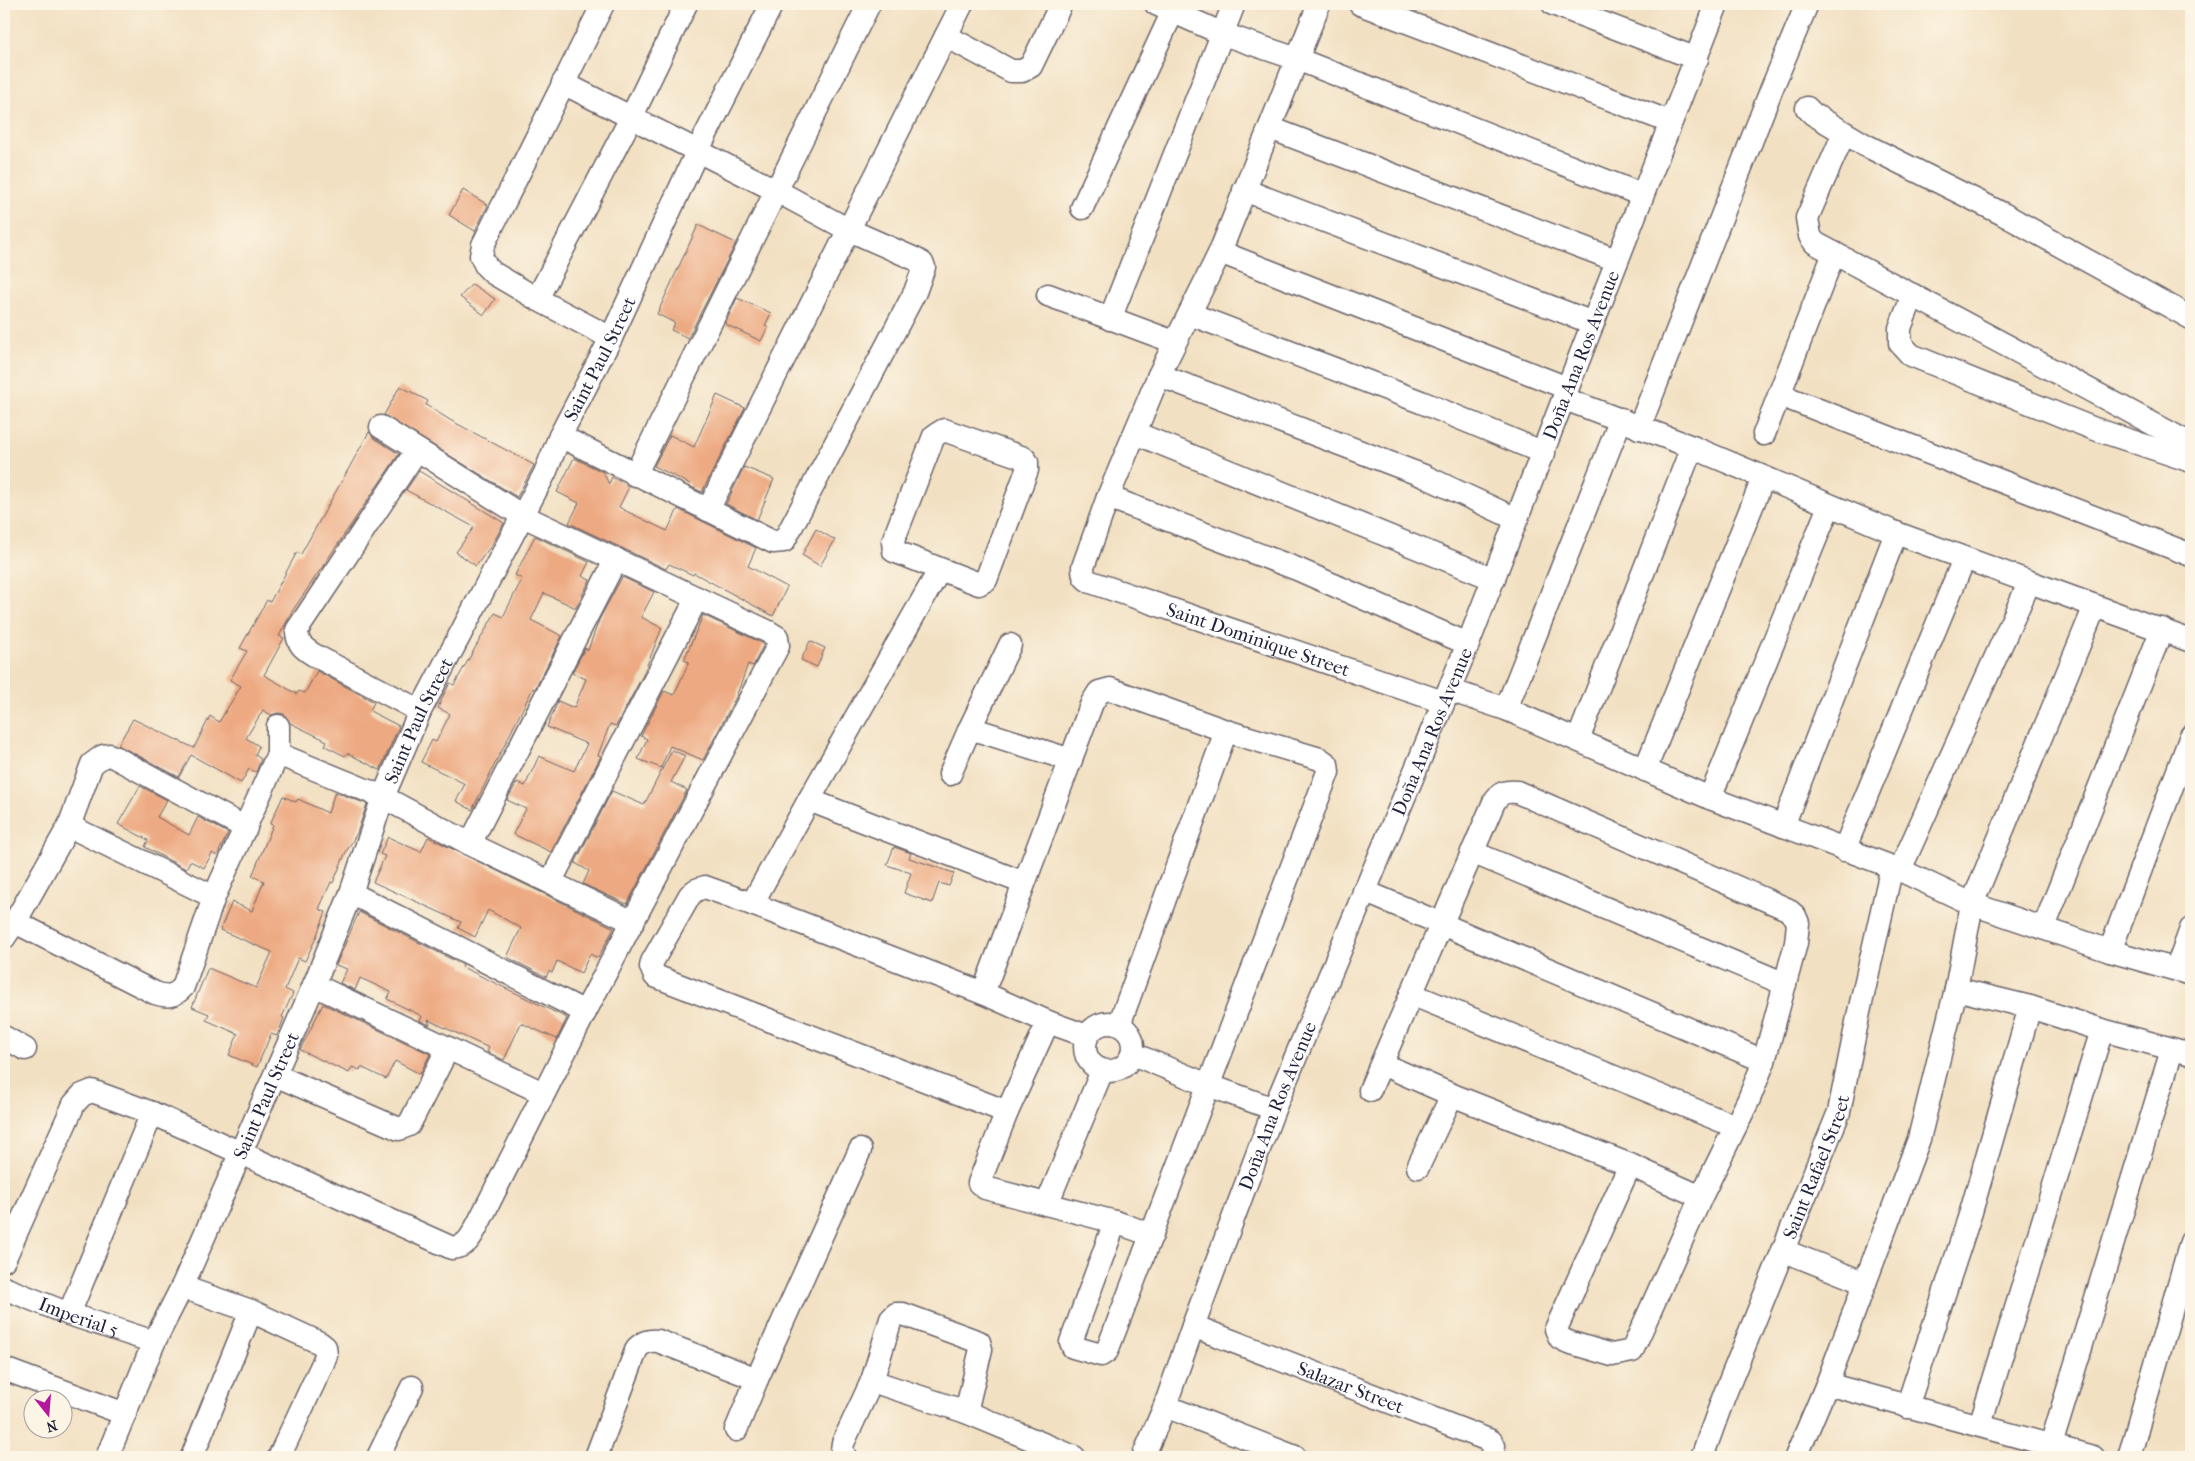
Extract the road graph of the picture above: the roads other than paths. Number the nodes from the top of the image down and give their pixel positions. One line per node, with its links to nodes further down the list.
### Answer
1 (603, 4): 18 (street)
2 (686, 4): 20 (street)
3 (772, 4): 24 (street, Saint Paul Street)
4 (869, 4): 25 (street)
5 (962, 4): 15 (street)
6 (1060, 4): 15 (street)
7 (1234, 4): 14 (street)
8 (1319, 4): 16 (street)
9 (1360, 4): 21 (street)
10 (1553, 4): 17 (street)
11 (1717, 4): 17 (street, Doña Ana Ros Avenue)
12 (1807, 4): 45 (street)
13 (1164, 8): 14 (street); 28 (street)
14 (1223, 34): 16 (street); 38 (street)
15 (946, 36): 29 (street)
16 (1296, 58): 22 (street); 27 (street)
17 (1696, 60): 21 (street, Doña Ana Ros Avenue)
18 (563, 83): 20 (street); 35 (street)
19 (1807, 108): 23 (street)
20 (631, 118): 24 (street); 35 (street)
21 (1670, 122): 27 (street, Doña Ana Ros Avenue)
22 (1270, 128): 26 (street); 32 (street)
23 (1844, 133): 31 (street); 37 (street)
24 (697, 152): 25 (street); 40 (street, Saint Paul Street)
25 (775, 190): 29 (street); 55 (street)
26 (1244, 190): 30 (street); 39 (street)
27 (1642, 195): 32 (street, Doña Ana Ros Avenue)
28 (1082, 208)
29 (847, 229): 59 (street); 59 (street)
30 (1220, 252): 36 (street); 43 (street)
31 (1834, 253): 34 (street); 44 (street)
32 (1616, 260): 39 (street, Doña Ana Ros Avenue)
33 (1048, 295): 38 (street)
34 (1913, 295): 50 (street); 54 (street)
35 (536, 299): 40 (street)
36 (1190, 314): 41 (street); 53 (street)
37 (2191, 318)
38 (1110, 319): 41 (street)
39 (1593, 323): 43 (street, Doña Ana Ros Avenue)
40 (612, 338): 49 (street, Saint Paul Street)
41 (1174, 342): 42 (street)
42 (1159, 375): 47 (street); 61 (street)
43 (1566, 394): 45 (street); 53 (street, Doña Ana Ros Avenue)
44 (1780, 395): 48 (street); 63 (street)
45 (1630, 424): 51 (street); 76 (street)
46 (381, 427): 52 (street)
47 (1135, 433): 57 (street); 67 (street)
48 (1764, 434)
49 (560, 436): 55 (street); 60 (street, Saint Paul Street)
50 (2191, 446)
51 (1692, 447): 56 (street); 82 (street)
52 (417, 450): 60 (street); 77 (street)
53 (1544, 453): 61 (street, Doña Ana Ros Avenue)
54 (2191, 461)
55 (635, 475): 59 (street)
56 (1764, 479): 58 (street); 85 (street)
57 (1108, 497): 73 (street); 75 (street, Saint Dominique Street)
58 (1829, 506): 62 (street); 88 (street)
59 (708, 510)
60 (521, 515): 64 (street); 77 (street, Saint Paul Street)
61 (1516, 519): 67 (street, Doña Ana Ros Avenue)
62 (1896, 533): 65 (street); 91 (street)
63 (2191, 555)
64 (616, 559): 69 (street); 93 (street)
65 (1964, 559): 68 (street); 94 (street)
66 (940, 569): 66 (street); 89 (street)
67 (1494, 579): 73 (street, Doña Ana Ros Avenue)
68 (2029, 583): 70 (street); 96 (street)
69 (696, 598): 97 (street); 104 (street)
70 (2095, 606): 71 (street); 103 (street)
71 (2162, 629): 72 (street); 106 (street)
72 (2191, 641)
73 (1468, 644): 75 (street, Doña Ana Ros Avenue)
74 (1010, 645): 79 (street)
75 (1446, 696): 76 (street); 99 (street, Doña Ana Ros Avenue)
76 (1506, 709): 82 (street)
77 (420, 711): 87 (street, Saint Paul Street)
78 (278, 726): 83 (street)
79 (970, 728): 84 (street); 86 (street)
80 (1226, 731): 84 (street); 119 (street); 131 (street)
81 (2191, 736): 109 (street)
82 (1578, 740): 85 (street)
83 (278, 754): 87 (street); 92 (street)
84 (1071, 760): 98 (street)
85 (1645, 770): 88 (street)
86 (950, 774)
87 (383, 797): 93 (street); 100 (street, Saint Paul Street)
88 (1710, 798): 91 (street)
89 (808, 800): 98 (street); 102 (street)
90 (69, 826): 92 (street); 101 (street); 108 (street)
91 (1783, 826): 94 (street)
92 (246, 828): 101 (street)
93 (470, 844): 97 (street)
94 (1844, 850): 96 (street)
95 (1472, 852): 105 (street); 111 (street); 111 (street)
96 (1900, 870): 103 (street); 148 (street, Saint Rafael Street)
97 (551, 881): 104 (street)
98 (1024, 883): 114 (street)
99 (1364, 891): 105 (street); 135 (street, Doña Ana Ros Avenue)
100 (351, 893): 112 (street, Saint Paul Street); 117 (street)
101 (214, 897): 108 (street)
102 (752, 904): 114 (street); 136 (street)
103 (1972, 904): 106 (street); 113 (street)
104 (633, 922): 117 (street)
105 (1441, 922): 115 (street); 127 (street)
106 (2044, 927): 109 (street)
107 (2191, 929): 110 (street)
108 (9, 930)
109 (2110, 951): 110 (street)
110 (2183, 972)
111 (1785, 984): 127 (street)
112 (314, 985): 123 (street); 130 (street, Saint Paul Street)
113 (1956, 989): 116 (street); 150 (street)
114 (983, 993): 118 (street)
115 (1411, 994): 128 (street); 138 (street)
116 (2030, 1007): 120 (street); 163 (street)
117 (585, 1012): 133 (street)
118 (1048, 1022): 121 (street); 136 (street)
119 (1119, 1025): 121 (street); 126 (street)
120 (2102, 1030): 125 (street); 166 (street)
121 (1087, 1036): 129 (street)
122 (4, 1037): 124 (street)
123 (448, 1048): 130 (street); 133 (street)
124 (25, 1049)
125 (2182, 1052): 168 (street)
126 (1133, 1054): 129 (street); 131 (street)
127 (1764, 1061): 138 (street)
128 (1382, 1064): 132 (street); 134 (street)
129 (1102, 1071): 144 (street)
130 (275, 1075): 140 (street, Saint Paul Street)
131 (1208, 1086): 135 (street); 146 (street)
132 (1370, 1090)
133 (543, 1093): 140 (street)
134 (1452, 1095): 141 (street); 142 (street)
135 (1274, 1109): 155 (street, Doña Ana Ros Avenue)
136 (1007, 1112): 144 (street)
137 (152, 1113): 140 (street); 149 (street); 154 (street)
138 (1734, 1126): 143 (street)
139 (860, 1150): 158 (street)
140 (242, 1153): 151 (street, Saint Paul Street)
141 (1630, 1165): 143 (street); 143 (street)
142 (1418, 1167)
143 (1701, 1197)
144 (1048, 1204): 145 (street)
145 (1115, 1222): 146 (street); 146 (street)
146 (1152, 1235)
147 (2191, 1242): 182 (street)
148 (1782, 1250): 150 (street); 180 (street, Saint Rafael Street)
149 (4, 1260)
150 (1865, 1283): 160 (street)
151 (182, 1287): 153 (street); 156 (street, Saint Paul Street)
152 (4, 1288): 154 (street, Imperial 5)
153 (251, 1311): 171 (street); 172 (street)
154 (69, 1314): 156 (street, Imperial 5)
155 (1193, 1326): 162 (street, Doña Ana Ros Avenue); 179 (street, Salazar Street)
156 (154, 1342): 165 (street, Saint Paul Street)
157 (4, 1369): 165 (street)
158 (757, 1379): 167 (street); 174 (street)
159 (872, 1382): 164 (street); 164 (street); 175 (street)
160 (1827, 1384): 163 (street); 169 (street)
161 (412, 1387): 173 (street)
162 (1165, 1406): 177 (street, Doña Ana Ros Avenue); 178 (street)
163 (1907, 1407): 166 (street)
164 (966, 1412): 176 (street)
165 (125, 1414): 170 (street, Saint Paul Street)
166 (1980, 1425): 168 (street)
167 (736, 1430)
168 (2051, 1446): 181 (street)
169 (1802, 1456)
170 (106, 1457)
171 (192, 1457)
172 (279, 1457)
173 (378, 1457)
174 (596, 1457)
175 (846, 1457)
176 (1074, 1457)
177 (1143, 1457)
178 (1295, 1457)
179 (1491, 1457)
180 (1702, 1457)
181 (2093, 1457)
182 (2129, 1457)

